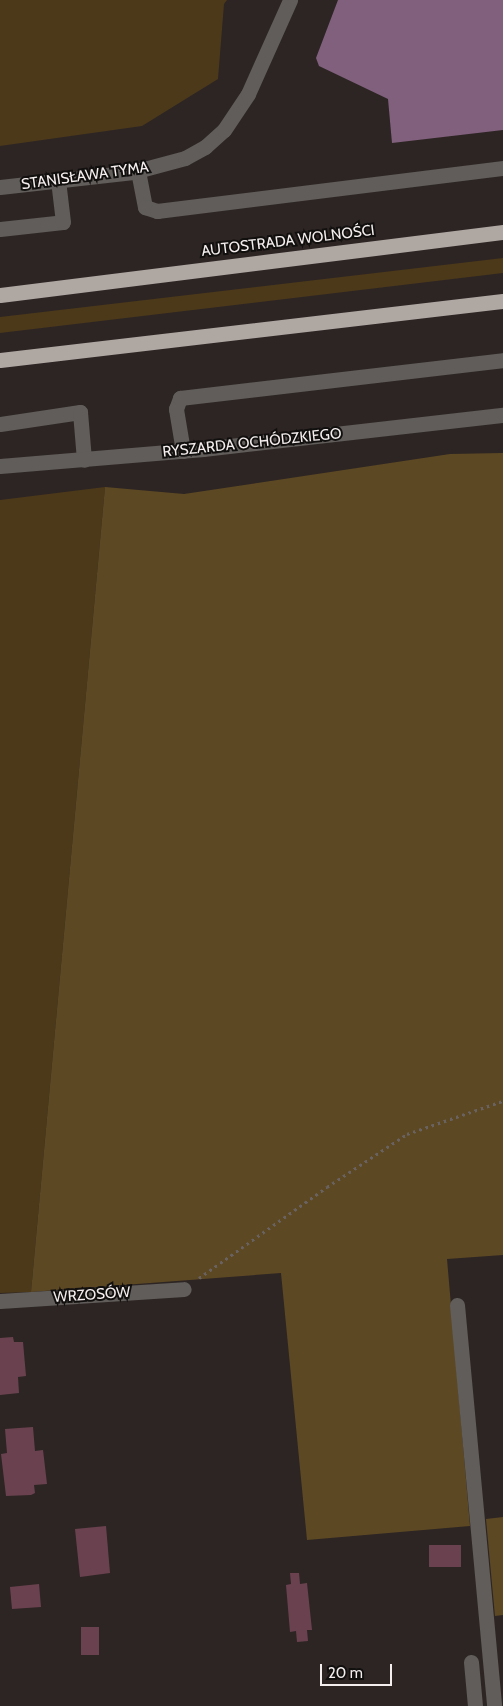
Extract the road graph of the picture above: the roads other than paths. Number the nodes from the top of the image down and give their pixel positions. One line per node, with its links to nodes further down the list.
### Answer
1 (290, 0): 3 (street, STANISŁAWA TYMA)
2 (503, 168): 3 (street)
3 (138, 171): 4 (street, STANISŁAWA TYMA)
4 (58, 180): 5 (street, STANISŁAWA TYMA); 6 (street)
5 (0, 187)
6 (0, 229)
7 (503, 232): 8 (highway, AUTOSTRADA WOLNOŚCI)
8 (0, 295)
9 (503, 301): 10 (highway)
10 (0, 360)
11 (503, 360): 14 (street)
12 (503, 415): 14 (street, RYSZARDA OCHÓDZKIEGO)
13 (0, 424): 15 (street)
14 (183, 451): 15 (street, RYSZARDA OCHÓDZKIEGO)
15 (84, 460): 16 (street, RYSZARDA OCHÓDZKIEGO)
16 (0, 466)
17 (184, 1289): 18 (street, WRZOSÓW)
18 (0, 1301)
19 (457, 1305): 22 (street)
20 (471, 1662): 21 (street)
21 (475, 1706)
22 (494, 1706)

